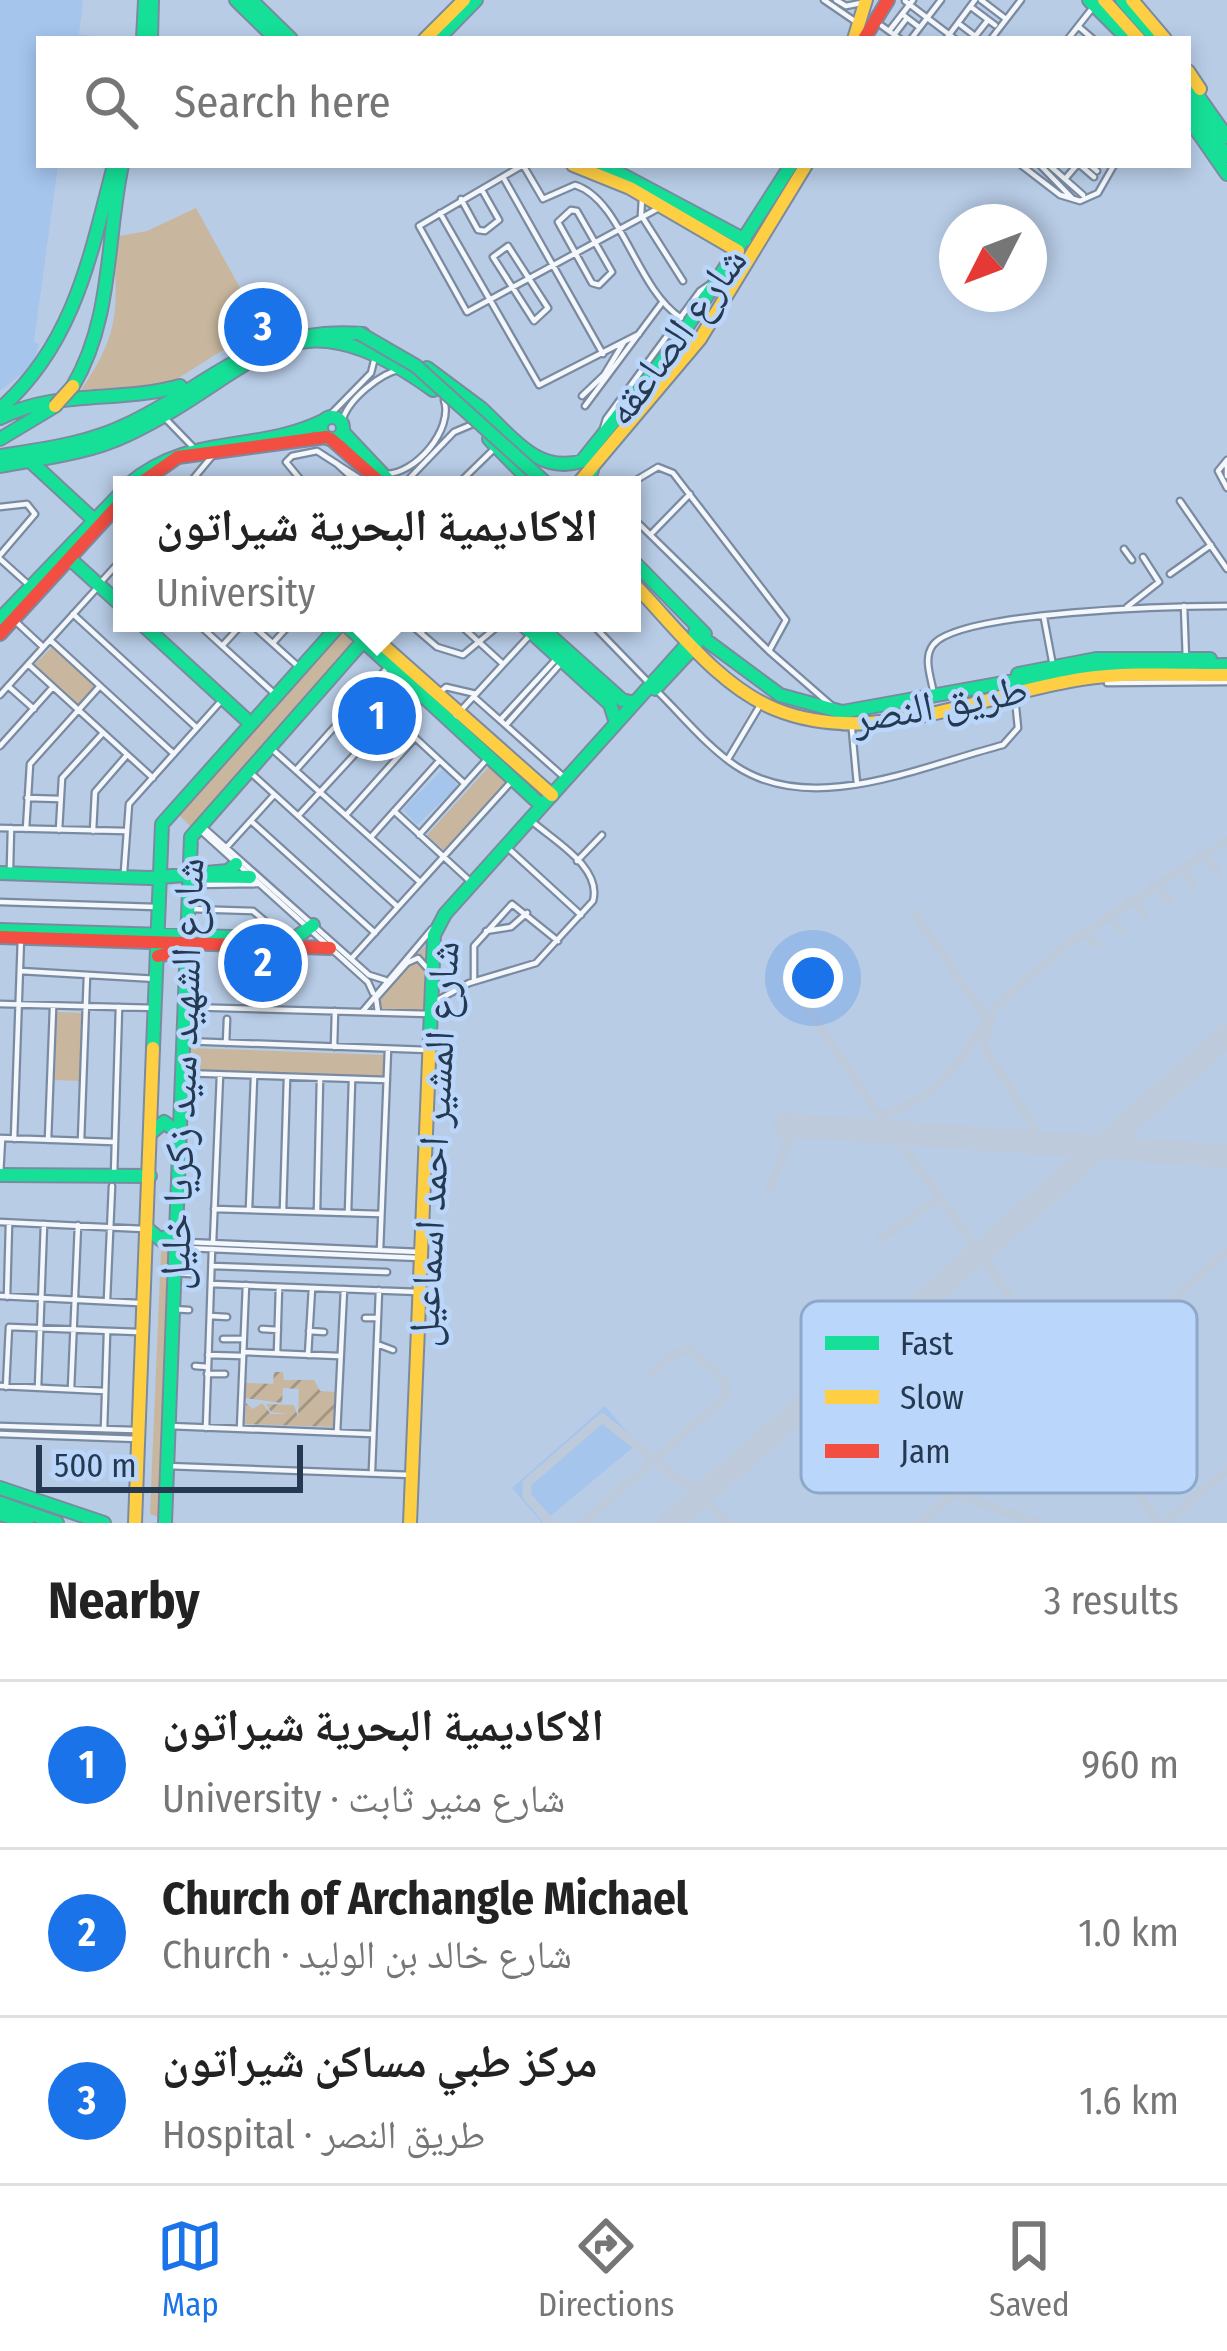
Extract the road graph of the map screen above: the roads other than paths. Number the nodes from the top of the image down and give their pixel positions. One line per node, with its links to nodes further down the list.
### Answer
1 (236, 0): 31 (main road)
2 (251, 0): 32 (main road)
3 (464, 0): 33 (main road)
4 (476, 0): 34 (main road)
5 (824, 0): 18 (street)
6 (836, 0): 18 (street)
7 (866, 0): 18 (street); 28 (main road)
8 (888, 0): 28 (main road)
9 (926, 0): 17 (street)
10 (941, 0): 17 (street)
11 (1021, 0): 23 (street)
12 (1122, 0): 19 (main road)
13 (146, 1): 30 (main road)
14 (910, 2): 20 (street); 21 (street)
15 (976, 2): 22 (street); 23 (street); 24 (street)
16 (1096, 2): 19 (main road); 26 (street); 42 (main road)
17 (935, 7): 21 (street)
18 (845, 10): 28 (street)
19 (1130, 11): 43 (main road)
20 (905, 16): 27 (street); 29 (street)
21 (927, 17): 27 (street); 36 (street)
22 (985, 18): 25 (street); 38 (street)
23 (1006, 19): 39 (street)
24 (958, 23): 37 (street); 38 (street)
25 (995, 25)
26 (1078, 26): 40 (street); 41 (street)
27 (920, 28): 35 (street)
28 (870, 32): 29 (street)
29 (894, 35)
30 (147, 36)
31 (272, 36)
32 (288, 36)
33 (428, 36)
34 (441, 36)
35 (913, 36)
36 (948, 36)
37 (951, 36)
38 (972, 36)
39 (993, 36)
40 (1070, 36)
41 (1090, 36)
42 (1125, 36)
43 (1157, 36)
44 (1191, 75): 48 (main road)
45 (1191, 86): 49 (main road)
46 (1191, 106): 50 (main road)
47 (1191, 122): 66 (main road)
48 (1227, 125)
49 (1227, 137)
50 (1227, 156)
51 (117, 168): 79 (main road)
52 (118, 168): 76 (main road)
53 (525, 168): 75 (street)
54 (580, 168): 69 (main road)
55 (609, 168): 78 (main road)
56 (789, 168): 78 (main road, شارع الصاعقه)
57 (804, 168): 118 (main road, شارع الصاعقه)
58 (1039, 168): 70 (street)
59 (1040, 168): 70 (street)
60 (1041, 168): 67 (street)
61 (1081, 168): 67 (street)
62 (1087, 168): 65 (street)
63 (1112, 168): 70 (street)
64 (507, 171): 68 (street); 81 (street)
65 (1096, 174)
66 (1227, 174)
67 (1065, 179): 70 (street)
68 (481, 188): 71 (street); 71 (street)
69 (639, 193): 72 (main road); 74 (street)
70 (1080, 198)
71 (461, 199): 73 (street)
72 (667, 208): 74 (street); 78 (main road)
73 (439, 212): 88 (street); 88 (street)
74 (641, 215): 75 (street); 84 (street)
75 (616, 229): 77 (street); 89 (street)
76 (106, 237): 79 (main road); 85 (main road)
77 (595, 242): 80 (street); 80 (street); 80 (street)
78 (742, 246): 83 (main road, شارع الصاعقه)
79 (92, 248): 86 (main road)
80 (575, 253): 81 (street)
81 (553, 266): 82 (street); 95 (street)
82 (531, 278): 87 (street); 87 (street); 87 (street)
83 (721, 278): 90 (street); 108 (main road, شارع الصاعقه)
84 (682, 281)
85 (106, 286): 86 (main road); 109 (main road, bridge)
86 (80, 290): 102 (main road)
87 (512, 290): 88 (street)
88 (490, 302): 95 (street)
89 (661, 304): 90 (street); 92 (street)
90 (682, 318): 108 (street)
91 (359, 333): 97 (main road); 101 (main road); 130 (main road, bridge)
92 (639, 334): 93 (street); 100 (street)
93 (624, 342): 95 (street); 98 (street)
94 (374, 351): 96 (main road); 103 (main road); 104 (street)
95 (603, 353)
96 (406, 369): 99 (main road); 110 (street)
97 (195, 382): 102 (main road); 114 (main road)
98 (582, 396)
99 (444, 400): 105 (street); 106 (main road)
100 (584, 406)
101 (482, 409): 106 (main road); 108 (main road, شارع الصاعقه)
102 (0, 414)
103 (162, 415): 111 (street); 115 (main road)
104 (325, 420): 110 (main road); 111 (main road)
105 (447, 424): 107 (street); 126 (street)
106 (472, 424): 107 (street); 112 (main road)
107 (458, 430): 127 (street)
108 (603, 438)
109 (0, 439)
110 (338, 439): 113 (main road); 122 (street); 123 (street); 124 (street); 125 (main road)
111 (192, 446): 119 (main road)
112 (496, 446): 128 (street); 129 (main road)
113 (217, 451): 120 (main road); 121 (street)
114 (0, 457)
115 (32, 460): 117 (main road); 141 (main road)
116 (1227, 462): 134 (street); 135 (street)
117 (0, 466)
118 (592, 470): 131 (main road, شارع الصاعقه); 132 (main road)
119 (141, 476)
120 (146, 476)
121 (196, 476)
122 (295, 476)
123 (356, 476)
124 (361, 476)
125 (387, 476)
126 (396, 476)
127 (397, 476)
128 (466, 476)
129 (525, 476)
130 (538, 476)
131 (586, 476)
132 (590, 476)
133 (638, 476): 136 (street)
134 (1227, 476)
135 (1227, 488)
136 (690, 494): 143 (street); 188 (street)
137 (113, 501): 141 (main road)
138 (1180, 501): 144 (street)
139 (0, 507): 147 (street)
140 (113, 511): 146 (main road)
141 (96, 518): 156 (main road)
142 (641, 526): 143 (street)
143 (650, 534): 188 (street)
144 (1210, 544): 151 (street); 153 (street)
145 (1124, 549): 149 (street)
146 (70, 556): 155 (main road); 166 (main road)
147 (0, 557): 156 (street)
148 (1143, 557): 159 (street)
149 (1132, 560)
150 (113, 569): 155 (street)
151 (1227, 569)
152 (641, 574): 187 (main road)
153 (1170, 574)
154 (641, 577): 184 (main road)
155 (100, 584): 158 (main road); 164 (street)
156 (30, 586): 166 (main road)
157 (641, 592): 184 (main road, طريق النصر)
158 (113, 595)
159 (1140, 595): 162 (street); 163 (street)
160 (1184, 606): 161 (street); 162 (street); 190 (street)
161 (1227, 606)
162 (1145, 607): 163 (street)
163 (1127, 608): 165 (street)
164 (74, 614): 181 (street); 223 (street)
165 (1044, 615): 195 (street); 204 (street)
166 (4, 620): 186 (street)
167 (155, 632): 210 (main road)
168 (208, 632): 185 (street)
169 (237, 632): 185 (street)
170 (259, 632): 182 (street)
171 (282, 632): 182 (street)
172 (334, 632): 196 (main road, شارع الشهيد سيد زكريا خليل)
173 (370, 632): 193 (main road); 208 (main road); 227 (main road, شارع الشهيد سيد زكريا خليل)
174 (467, 632): 183 (street)
175 (491, 632): 183 (street)
176 (534, 632): 194 (street)
177 (542, 632): 189 (main road)
178 (544, 632): 214 (main road)
179 (601, 632): 203 (street)
180 (421, 633): 183 (street)
181 (50, 640): 186 (street); 201 (street)
182 (273, 643): 196 (street)
183 (479, 643): 194 (street)
184 (691, 645): 187 (main road, طريق النصر); 203 (main road, شارع المشير احمد اسماعيل); 212 (main road, طريق النصر)
185 (222, 646): 207 (street)
186 (43, 647): 192 (street)
187 (714, 648): 219 (main road, طريق النصر)
188 (770, 651): 219 (street)
189 (561, 659): 214 (main road); 221 (street)
190 (1186, 659): 191 (main road); 195 (main road)
191 (1227, 662): 197 (main road, طريق النصر)
192 (28, 664): 200 (street); 202 (street)
193 (392, 664): 205 (street); 218 (main road)
194 (503, 664): 209 (street)
195 (1053, 665): 197 (main road)
196 (300, 668): 207 (main road, شارع الشهيد سيد زكريا خليل)
197 (1016, 677): 204 (main road); 219 (main road, طريق النصر)
198 (1227, 678): 199 (main road, طريق النصر)
199 (1066, 684): 211 (street); 213 (main road, طريق النصر)
200 (8, 686): 206 (street); 215 (street)
201 (100, 686): 216 (street); 230 (street)
202 (53, 687): 215 (street); 216 (street)
203 (653, 687): 214 (main road, شارع المشير احمد اسماعيل); 231 (main road, شارع المشير احمد اسماعيل); 233 (street)
204 (933, 691): 219 (main road)
205 (366, 692): 217 (street); 235 (street)
206 (0, 695)
207 (276, 695): 220 (main road, شارع الشهيد سيد زكريا خليل)
208 (437, 695): 209 (street); 218 (main road)
209 (475, 696): 218 (street); 221 (street)
210 (225, 697): 220 (main road); 223 (street)
211 (1015, 698): 213 (street); 240 (street)
212 (762, 702): 219 (main road, طريق النصر); 233 (street)
213 (982, 702): 219 (main road, طريق النصر)
214 (623, 704): 222 (main road, شارع المشير احمد اسماعيل); 222 (main road)
215 (34, 709): 226 (street)
216 (78, 710): 224 (street); 243 (street)
217 (391, 715): 225 (street); 241 (street)
218 (456, 717): 228 (main road)
219 (844, 719): 240 (street)
220 (252, 722): 268 (main road, شارع الشهيد سيد زكريا خليل)
221 (503, 722): 238 (street)
222 (616, 723): 231 (main road, شارع المشير احمد اسماعيل)
223 (197, 728): 230 (street)
224 (103, 733): 229 (street); 244 (street)
225 (415, 737): 232 (street); 247 (street)
226 (0, 746)
227 (268, 746): 234 (main road, شارع الشهيد سيد زكريا خليل); 235 (street)
228 (493, 752): 236 (main road); 239 (street); 245 (main road)
229 (127, 754): 237 (street); 256 (street)
230 (174, 754): 237 (street)
231 (591, 755): 238 (main road, شارع المشير احمد اسماعيل); 250 (main road, شارع المشير احمد اسماعيل)
232 (440, 760): 239 (street); 246 (street)
233 (728, 760): 240 (street)
234 (247, 770): 242 (street); 251 (main road, شارع الشهيد سيد زكريا خليل)
235 (296, 770): 241 (street)
236 (516, 776): 245 (main road); 263 (street)
237 (153, 778): 257 (street)
238 (566, 779): 245 (main road, شارع المشير احمد اسماعيل)
239 (465, 784): 258 (street)
240 (857, 784)
241 (320, 792): 247 (street); 248 (street)
242 (274, 794): 248 (street); 249 (street)
243 (27, 798): 244 (street); 254 (street)
244 (60, 800): 255 (street)
245 (547, 800): 272 (main road, شارع المشير احمد اسماعيل)
246 (394, 811): 258 (street); 260 (street)
247 (346, 815): 260 (street)
248 (298, 816): 275 (street)
249 (250, 821): 261 (street); 282 (street)
250 (534, 823): 262 (main road, شارع المشير احمد اسماعيل); 264 (street)
251 (197, 825): 261 (street); 266 (street); 269 (main road, شارع الشهيد سيد زكريا خليل)
252 (0, 828): 253 (street)
253 (11, 828): 254 (street); 265 (street)
254 (26, 829): 255 (street)
255 (59, 830): 256 (street)
256 (93, 831): 257 (street)
257 (126, 831): 267 (street)
258 (419, 835): 263 (street)
259 (602, 835): 264 (street)
260 (370, 837): 271 (street)
261 (226, 848): 270 (street)
262 (510, 850): 278 (street); 307 (main road, شارع المشير احمد اسماعيل)
263 (443, 856): 271 (street); 272 (street)
264 (577, 860): 278 (street)
265 (3, 870): 267 (main road); 268 (main road)
266 (233, 870): 269 (main road); 270 (main road)
267 (124, 872): 268 (main road)
268 (157, 876): 269 (main road); 274 (main road, شارع الشهيد سيد زكريا خليل)
269 (192, 877): 270 (street); 276 (main road, شارع الشهيد سيد زكريا خليل)
270 (256, 878): 283 (street)
271 (420, 882): 275 (street)
272 (472, 883): 279 (main road, شارع المشير احمد اسماعيل)
273 (0, 902): 274 (street)
274 (158, 907): 288 (main road, شارع الشهيد سيد زكريا خليل)
275 (398, 907): 282 (street)
276 (190, 908): 285 (street); 286 (main road, شارع الشهيد سيد زكريا خليل)
277 (527, 913): 280 (street); 280 (street); 287 (street)
278 (581, 915): 287 (street)
279 (441, 920): 293 (main road, شارع المشير احمد اسماعيل); 297 (street, شارع المشير احمد اسماعيل)
280 (486, 931): 298 (street)
281 (0, 933): 284 (main road); 288 (main road)
282 (375, 933): 291 (street)
283 (308, 934): 285 (main road); 286 (main road); 289 (main road); 291 (street)
284 (21, 937): 288 (main road); 292 (street)
285 (272, 938): 286 (main road)
286 (188, 940): 288 (main road); 290 (main road, شارع الشهيد سيد زكريا خليل)
287 (558, 940): 298 (street)
288 (157, 945): 290 (main road); 295 (main road, شارع الشهيد سيد زكريا خليل)
289 (330, 948): 296 (street)
290 (187, 959): 305 (main road, شارع الشهيد سيد زكريا خليل)
291 (351, 959): 296 (street)
292 (20, 971): 294 (street); 301 (street)
293 (430, 973): 299 (street, شارع المشير احمد اسماعيل); 307 (main road, شارع المشير احمد اسماعيل)
294 (87, 975): 295 (street); 303 (street)
295 (157, 979): 306 (main road, شارع الشهيد سيد زكريا خليل)
296 (370, 980): 297 (street); 299 (street)
297 (385, 980): 299 (street, شارع المشير احمد اسماعيل)
298 (474, 981): 307 (street)
299 (372, 997): 309 (street, شارع المشير احمد اسماعيل); 310 (street, شارع المشير احمد اسماعيل)
300 (0, 1004): 301 (street)
301 (19, 1005): 302 (street); 328 (street)
302 (53, 1006): 303 (street); 329 (street)
303 (86, 1006): 304 (street); 330 (street)
304 (119, 1007): 306 (street); 331 (street)
305 (184, 1007): 308 (street); 312 (main road, شارع الشهيد سيد زكريا خليل)
306 (156, 1008): 325 (main road, شارع الشهيد سيد زكريا خليل)
307 (432, 1008): 310 (street); 316 (main road, شارع المشير احمد اسماعيل); 324 (main road, شارع المشير احمد اسماعيل)
308 (334, 1011): 309 (street); 314 (street)
309 (363, 1012): 310 (street)
310 (378, 1012)
311 (227, 1019): 313 (street)
312 (183, 1041): 313 (street); 317 (main road, شارع الشهيد سيد زكريا خليل)
313 (226, 1042): 314 (street)
314 (334, 1047): 315 (street)
315 (388, 1049): 316 (street); 323 (street)
316 (428, 1050): 324 (main road, شارع المشير احمد اسماعيل)
317 (181, 1073): 318 (street); 326 (main road, شارع الشهيد سيد زكريا خليل)
318 (220, 1075): 319 (street); 335 (street)
319 (254, 1076): 320 (street); 336 (street)
320 (287, 1077): 321 (street); 337 (street)
321 (320, 1078): 322 (street); 338 (street)
322 (352, 1079): 323 (street); 339 (street)
323 (386, 1080): 340 (street)
324 (428, 1110): 350 (main road, شارع المشير احمد اسماعيل); 421 (main road, شارع المشير احمد اسماعيل)
325 (152, 1132): 326 (main road); 334 (main road, شارع الشهيد سيد زكريا خليل)
326 (179, 1133): 347 (main road, شارع الشهيد سيد زكريا خليل)
327 (1, 1138): 328 (street); 332 (street)
328 (14, 1139): 329 (street)
329 (48, 1140): 330 (street)
330 (81, 1141): 331 (street)
331 (115, 1142): 333 (street)
332 (0, 1178): 333 (main road)
333 (113, 1183): 334 (main road); 345 (street)
334 (143, 1183): 346 (main road, شارع الشهيد سيد زكريا خليل)
335 (214, 1209): 336 (street); 348 (street)
336 (248, 1209): 337 (street)
337 (283, 1210): 338 (street)
338 (316, 1211): 339 (street)
339 (348, 1213): 340 (street)
340 (381, 1214): 349 (street)
341 (0, 1222): 342 (street)
342 (9, 1222): 343 (street); 364 (street)
343 (44, 1224): 344 (street); 365 (street)
344 (78, 1226): 345 (street); 366 (street)
345 (110, 1227): 346 (street); 367 (street)
346 (148, 1229): 347 (main road); 368 (main road, شارع الشهيد سيد زكريا خليل)
347 (180, 1242): 348 (street); 354 (main road, شارع الشهيد سيد زكريا خليل)
348 (212, 1246): 349 (street); 350 (street); 351 (street)
349 (380, 1250): 350 (street)
350 (415, 1255): 363 (main road, شارع المشير احمد اسماعيل)
351 (211, 1266): 352 (street); 357 (street)
352 (304, 1270): 353 (street); 360 (street)
353 (340, 1271): 355 (street); 361 (street)
354 (174, 1273): 356 (street); 369 (main road, شارع الشهيد سيد زكريا خليل)
355 (387, 1273)
356 (191, 1274)
357 (211, 1284): 358 (street); 371 (street)
358 (246, 1285): 359 (street); 384 (street)
359 (280, 1286): 360 (street); 379 (street)
360 (308, 1287): 361 (street); 380 (street)
361 (342, 1289): 362 (street); 391 (street)
362 (379, 1290): 363 (street); 374 (street)
363 (419, 1292): 411 (main road, شارع المشير احمد اسماعيل)
364 (4, 1296): 365 (street)
365 (41, 1298): 366 (street); 375 (street)
366 (75, 1300): 367 (street); 376 (street)
367 (107, 1301): 368 (street)
368 (145, 1303): 382 (main road, شارع الشهيد سيد زكريا خليل)
369 (173, 1309): 370 (street); 401 (main road, شارع الشهيد سيد زكريا خليل)
370 (189, 1310)
371 (210, 1316): 372 (street); 390 (street)
372 (227, 1316)
373 (365, 1318): 374 (street)
374 (378, 1318): 385 (street)
375 (40, 1328): 376 (street); 395 (street); 396 (street)
376 (74, 1329): 378 (street); 397 (street)
377 (262, 1329): 379 (street)
378 (107, 1330): 382 (street); 398 (street)
379 (278, 1330): 388 (street)
380 (309, 1331): 381 (street); 389 (street)
381 (324, 1332)
382 (144, 1333): 408 (main road, شارع الشهيد سيد زكريا خليل)
383 (224, 1339): 384 (street)
384 (243, 1340): 387 (street)
385 (376, 1344): 386 (street); 407 (street)
386 (393, 1350)
387 (243, 1354): 388 (street); 390 (street); 400 (street)
388 (277, 1354): 389 (street)
389 (308, 1354): 391 (street)
390 (208, 1355): 393 (street)
391 (340, 1356): 406 (street)
392 (195, 1366): 393 (street)
393 (207, 1370): 394 (street); 402 (street)
394 (225, 1374)
395 (3, 1387): 396 (street)
396 (38, 1388): 397 (street)
397 (71, 1389): 398 (street)
398 (105, 1390): 405 (street)
399 (230, 1398): 400 (street)
400 (241, 1398): 403 (street)
401 (169, 1426): 402 (street); 409 (main road, شارع الشهيد سيد زكريا خليل)
402 (206, 1427): 403 (street)
403 (240, 1429): 406 (street)
404 (0, 1430): 405 (street); 408 (street)
405 (104, 1430): 408 (street)
406 (337, 1433): 407 (street)
407 (372, 1434): 410 (street)
408 (141, 1435): 416 (main road, شارع الشهيد سيد زكريا خليل)
409 (167, 1466): 410 (street); 417 (main road, شارع الشهيد سيد زكريا خليل)
410 (372, 1473): 411 (street)
411 (412, 1475): 421 (main road, شارع المشير احمد اسماعيل)
412 (0, 1488): 420 (main road)
413 (0, 1500): 415 (main road); 419 (main road)
414 (0, 1514): 415 (main road)
415 (31, 1519): 418 (main road)
416 (138, 1520)
417 (164, 1521)
418 (57, 1523)
419 (79, 1523)
420 (104, 1523)
421 (413, 1523)

